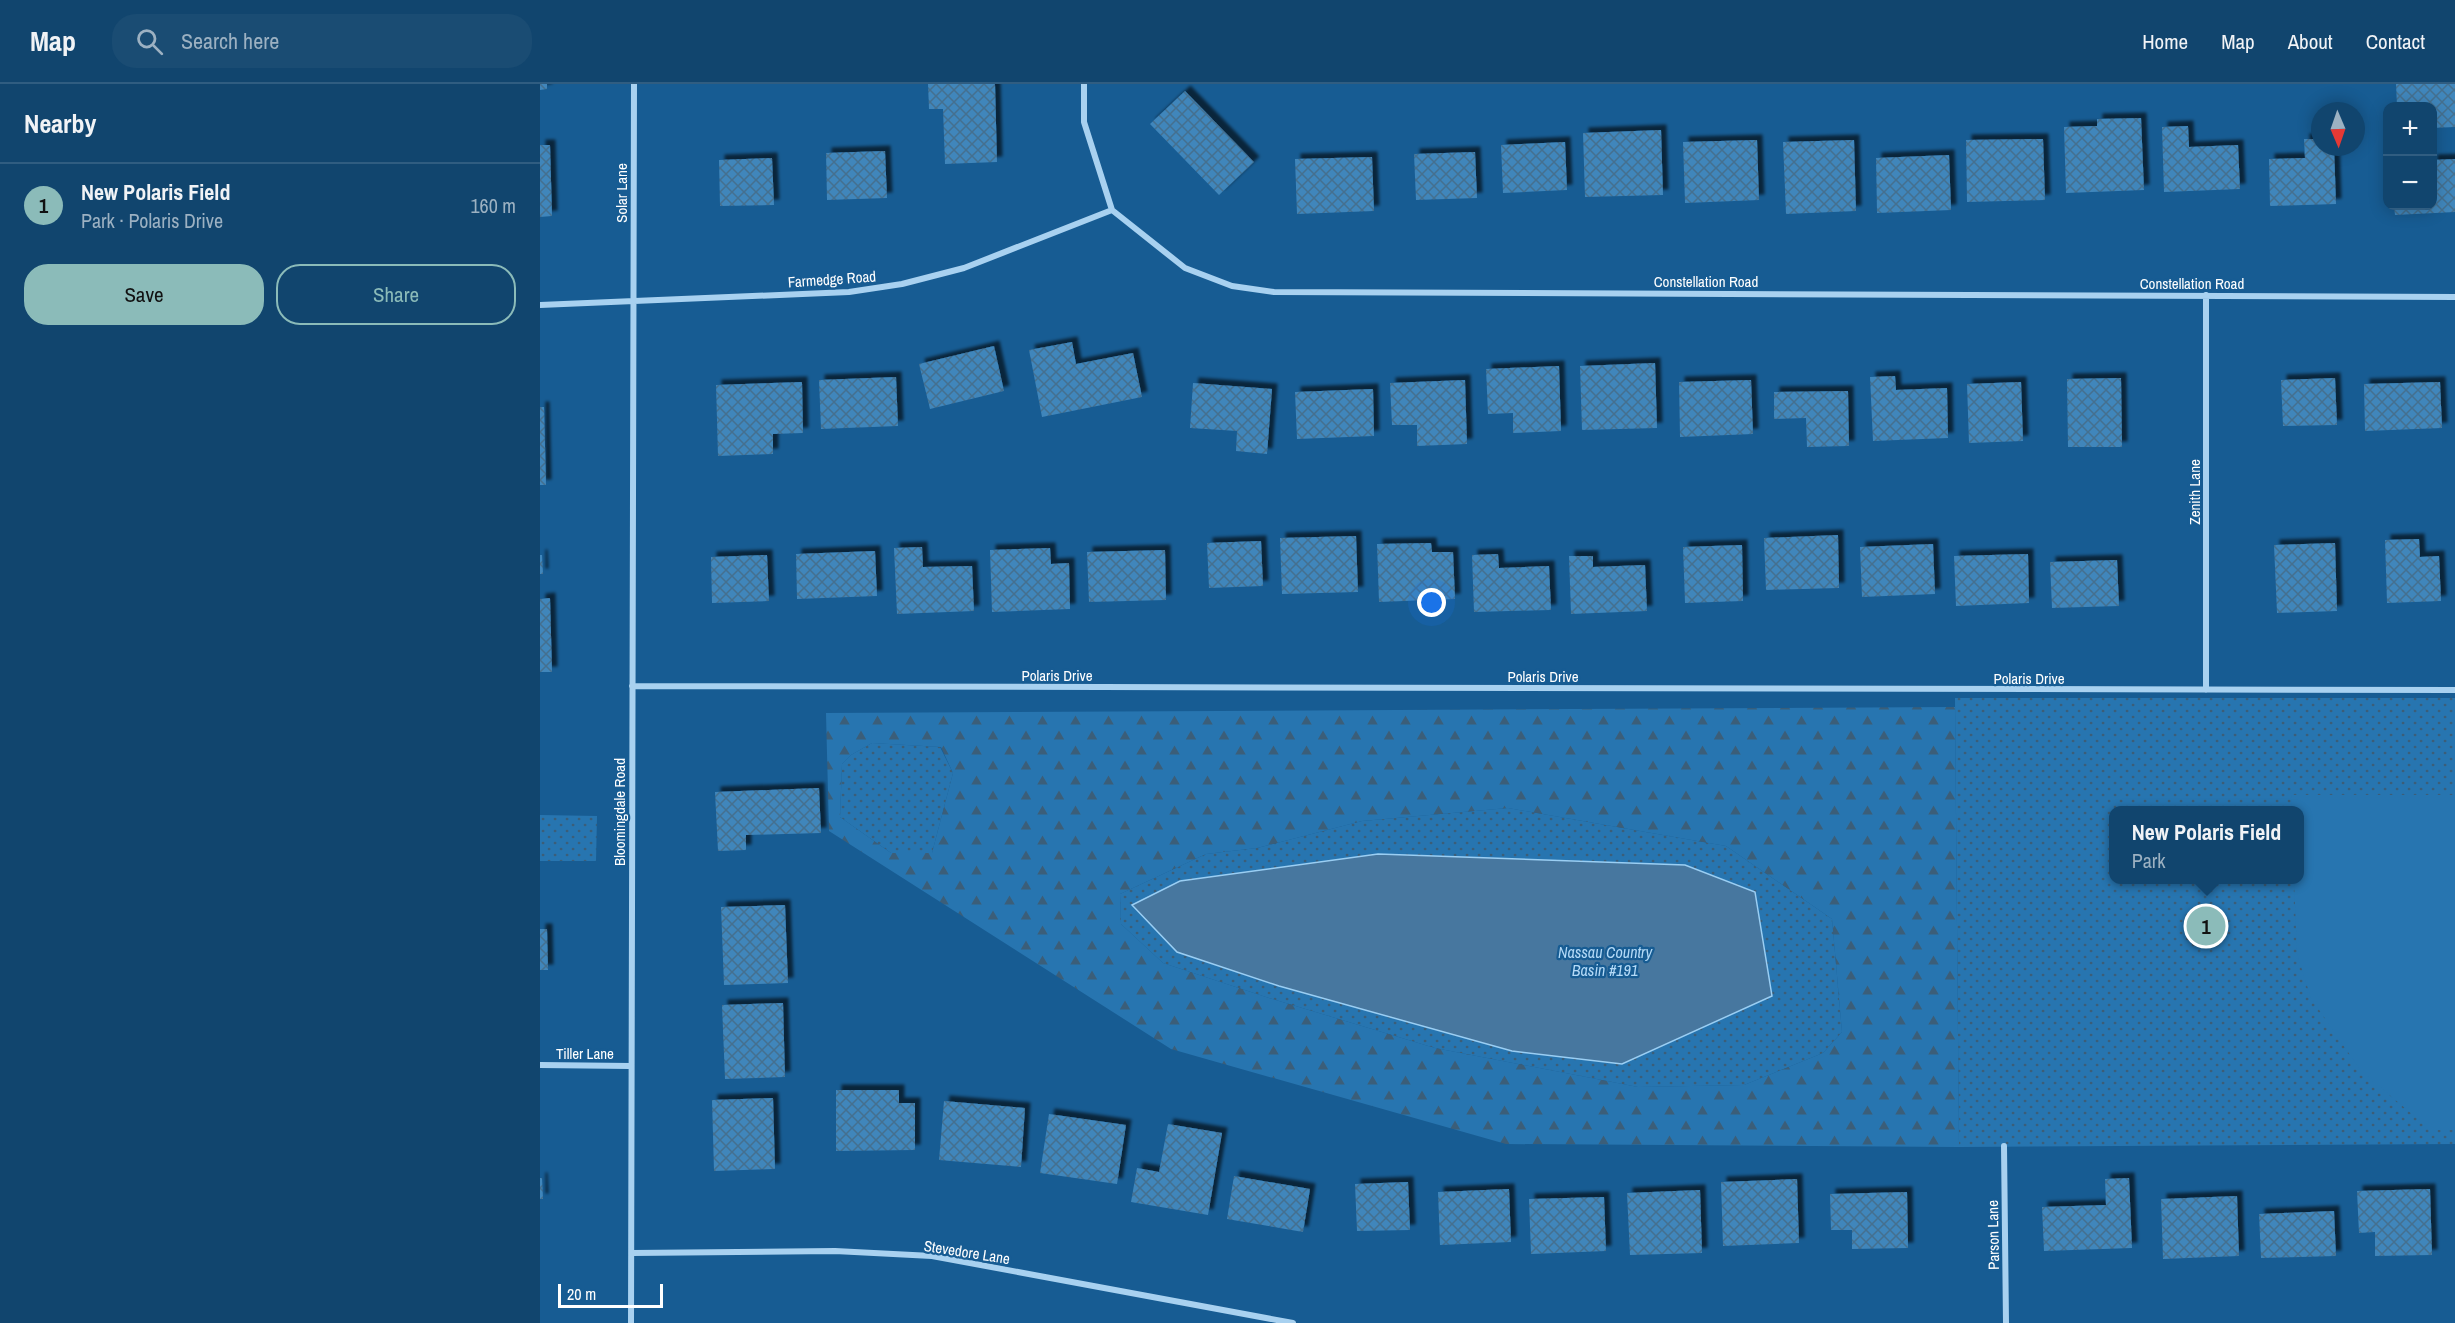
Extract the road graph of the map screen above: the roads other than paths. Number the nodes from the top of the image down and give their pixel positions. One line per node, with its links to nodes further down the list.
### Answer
1 (634, 84): 6 (street, Solar Lane)
2 (1084, 84): 3 (street)
3 (1112, 210): 4 (street, Constellation Road); 6 (street, Farmedge Road)
4 (2206, 295): 5 (street, Constellation Road); 9 (street, Zenith Lane)
5 (2455, 297)
6 (633, 301): 7 (street, Farmedge Road); 8 (street, Bloomingdale Road)
7 (540, 305)
8 (632, 686): 9 (street, Polaris Drive); 12 (street, Bloomingdale Road)
9 (2206, 690): 10 (street, Polaris Drive)
10 (2455, 690)
11 (540, 1065): 12 (street, Tiller Lane)
12 (630, 1066): 14 (street, Bloomingdale Road)
13 (2004, 1146): 17 (street, Parson Lane)
14 (632, 1253): 15 (street, Bloomingdale Road); 16 (street, Stevedore Lane)
15 (632, 1323)
16 (1293, 1323)
17 (2006, 1323)

